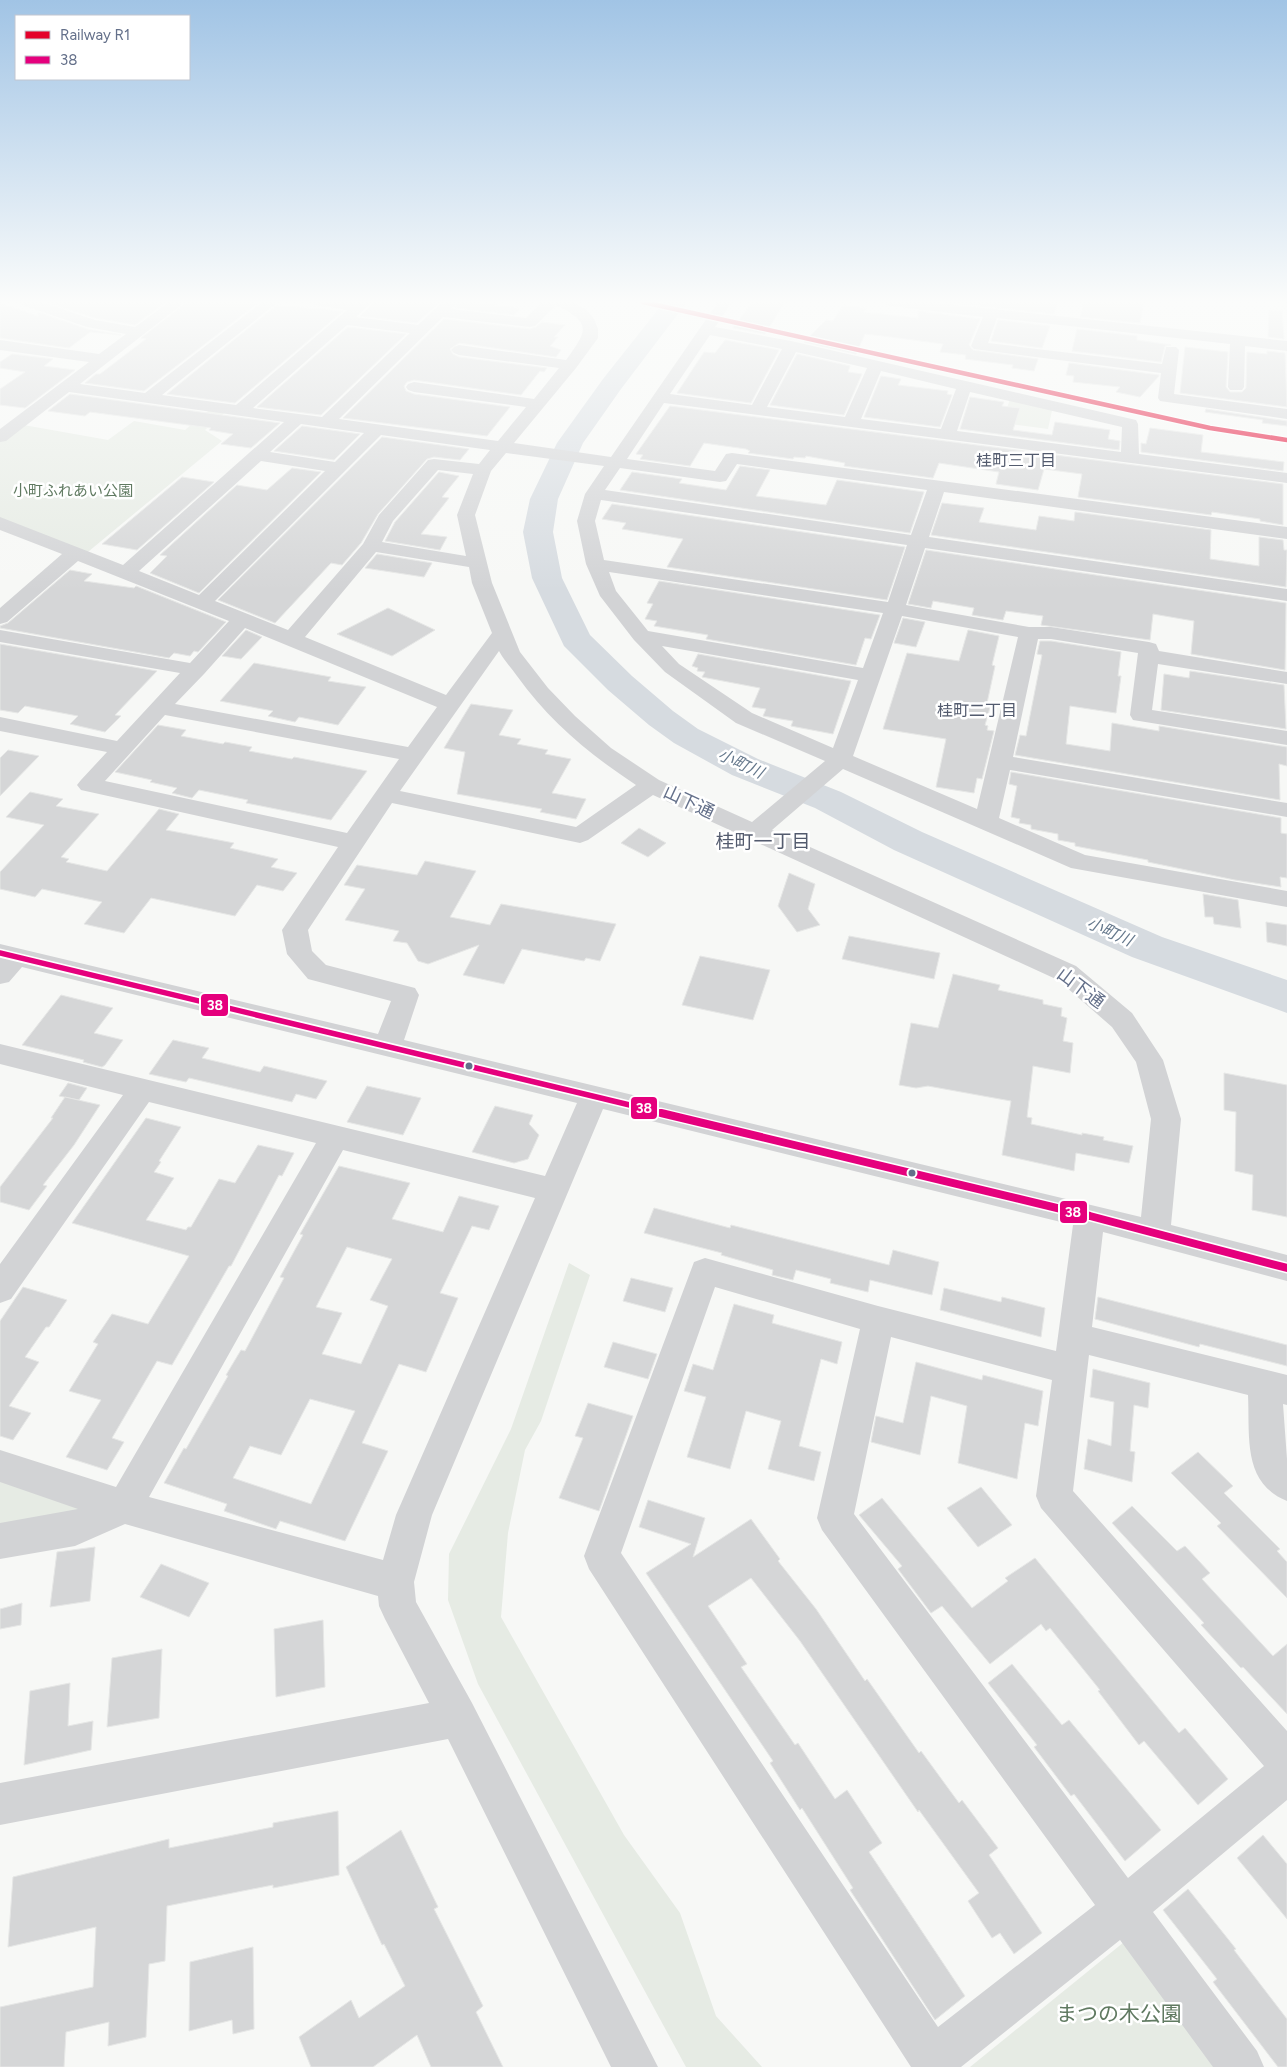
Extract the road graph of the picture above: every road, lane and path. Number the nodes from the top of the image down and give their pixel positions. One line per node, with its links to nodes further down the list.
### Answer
1 (52, 398): 19 (street)
2 (152, 398): 16 (street)
3 (253, 398): 16 (street)
4 (351, 398): 22 (street)
5 (498, 398): 14 (street)
6 (543, 398): 14 (street, 山下通)
7 (661, 398): 29 (street)
8 (665, 398): 15 (street)
9 (763, 398): 15 (street)
10 (861, 398): 21 (street)
11 (960, 398): 24 (street)
12 (1022, 398): 28 (street)
13 (1169, 398): 18 (street)
14 (538, 404): 26 (street, 山下通)
15 (757, 410): 21 (street)
16 (239, 411): 20 (street)
17 (9, 414): 19 (street)
18 (1287, 414)
19 (28, 416): 25 (street)
20 (297, 419): 22 (street); 27 (street)
21 (851, 422): 24 (street)
22 (326, 423): 23 (street)
23 (377, 430): 26 (street); 30 (street)
24 (947, 435): 28 (street)
25 (0, 437)
26 (503, 446): 29 (street); 31 (street, 山下通)
27 (256, 455): 30 (street); 42 (street)
28 (1130, 458): 32 (street)
29 (615, 463): 33 (street); 34 (street)
30 (338, 468): 44 (street)
31 (483, 470): 38 (street); 40 (street, 山下通)
32 (1287, 478)
33 (937, 486): 36 (street); 37 (street)
34 (594, 494): 37 (street); 41 (street)
35 (0, 523): 39 (street)
36 (1287, 533)
37 (918, 542): 43 (street); 45 (street)
38 (371, 546): 40 (street); 52 (street)
39 (75, 553): 42 (street); 46 (street)
40 (477, 563): 48 (street, 山下通)
41 (596, 564): 45 (street); 51 (street)
42 (126, 573): 44 (street)
43 (1287, 595)
44 (201, 604): 47 (street)
45 (895, 610): 49 (street); 55 (street)
46 (0, 618)
47 (241, 620): 52 (street); 54 (street)
48 (502, 633): 57 (street); 65 (street, 山下通)
49 (1029, 633): 53 (street); 63 (street)
50 (0, 636): 54 (street)
51 (641, 636): 55 (street); 64 (street)
52 (292, 639): 57 (street)
53 (1148, 656): 56 (street); 60 (street)
54 (197, 670): 58 (street)
55 (871, 676): 64 (street)
56 (1287, 678)
57 (449, 704): 62 (street)
58 (162, 708): 61 (street); 62 (street)
59 (0, 724): 61 (street)
60 (1287, 738)
61 (123, 749): 70 (street)
62 (414, 755): 66 (street)
63 (1001, 762): 67 (street); 68 (street)
64 (833, 765): 68 (street); 69 (street)
65 (651, 785): 66 (street); 69 (street, 山下通)
66 (386, 795): 70 (street)
67 (1287, 810)
68 (986, 821): 71 (street)
69 (763, 824): 80 (street, 山下通)
70 (352, 842): 73 (street)
71 (1287, 899)
72 (6, 961): 73 (street)
73 (388, 1046): 76 (street)
74 (0, 1054): 75 (street)
75 (142, 1090): 77 (street); 82 (street)
76 (594, 1096): 78 (street); 79 (street)
77 (336, 1135): 78 (street); 89 (street)
78 (554, 1190): 91 (street)
79 (1090, 1216): 80 (street); 84 (street)
80 (1156, 1234): 81 (street)
81 (1287, 1268)
82 (0, 1289)
83 (878, 1320): 85 (street); 96 (street); 96 (street)
84 (1074, 1337): 85 (street); 86 (street)
85 (1070, 1369): 93 (street)
86 (1276, 1387): 88 (street)
87 (0, 1466): 89 (street)
88 (1287, 1484)
89 (124, 1507): 90 (street); 91 (street)
90 (0, 1541)
91 (395, 1582): 92 (street)
92 (458, 1717): 95 (street); 97 (street)
93 (1287, 1760)
94 (1287, 1773): 96 (street)
95 (0, 1804)
96 (1124, 1909): 98 (street)
97 (635, 2067)
98 (1242, 2067)

